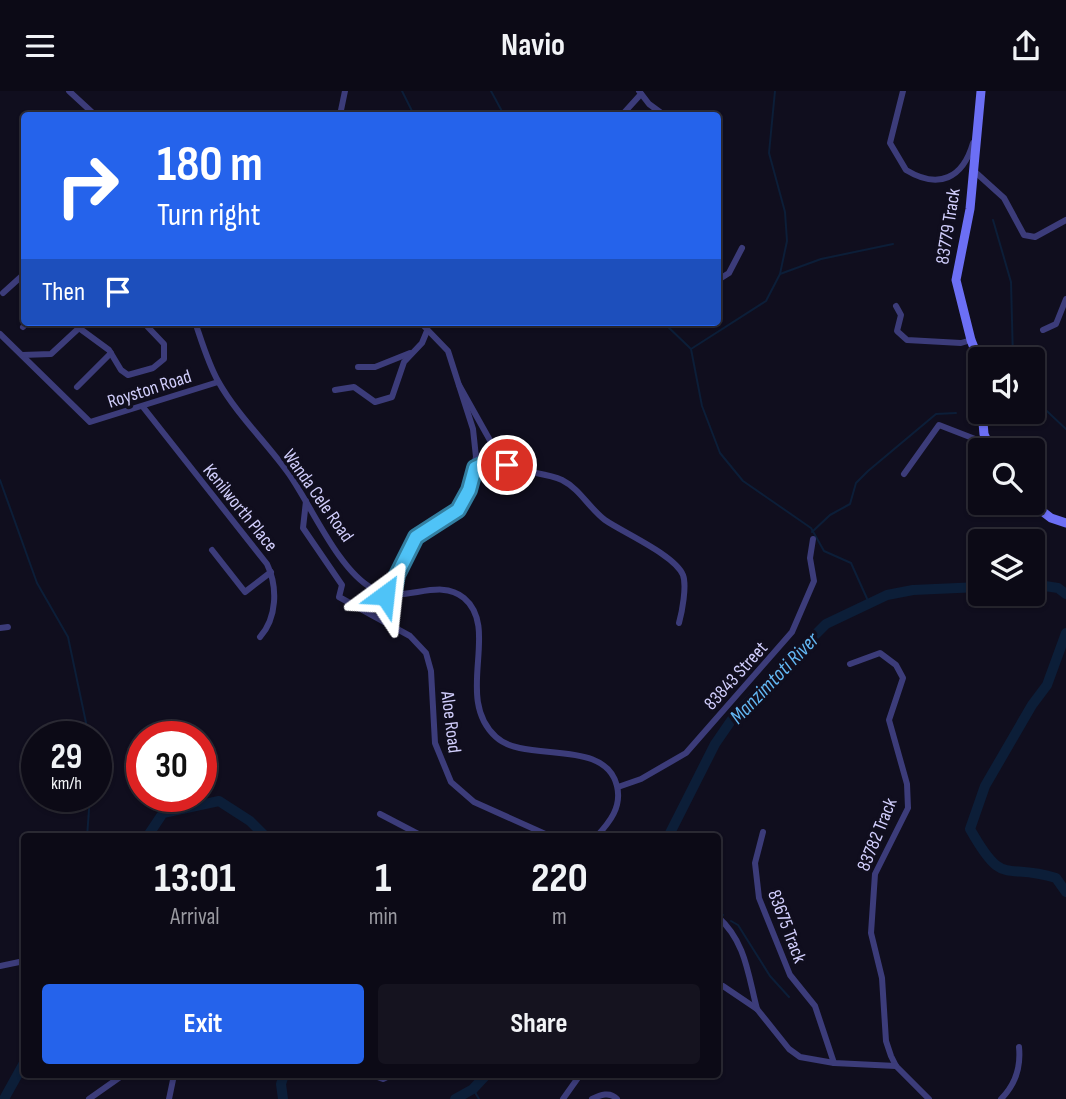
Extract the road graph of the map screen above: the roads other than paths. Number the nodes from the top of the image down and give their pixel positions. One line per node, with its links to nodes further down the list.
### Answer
1 (69, 91): 6 (street)
2 (345, 91): 7 (street)
3 (903, 91): 10 (street)
4 (981, 91): 10 (street, 83779 Track)
5 (640, 92): 8 (street); 9 (street)
6 (92, 112)
7 (341, 112)
8 (624, 112)
9 (661, 112)
10 (976, 131): 11 (street, 83779 Track)
11 (972, 169): 12 (street); 27 (street, 83779 Track)
12 (1066, 220)
13 (743, 248): 15 (street)
14 (21, 277): 16 (street)
15 (721, 278)
16 (2, 293)
17 (1066, 299): 24 (street)
18 (896, 306): 27 (street)
19 (79, 326): 31 (street)
20 (81, 326): 30 (street)
21 (147, 326): 30 (street)
22 (197, 326): 33 (street, Wanda Cele Road)
23 (424, 326): 25 (street)
24 (1043, 330)
25 (427, 331): 29 (street); 34 (street)
26 (0, 334): 31 (street, Royston Road)
27 (971, 340): 28 (street, 83779 Track)
28 (974, 347)
29 (415, 351): 32 (street); 36 (street)
30 (111, 353): 35 (street)
31 (22, 355): 37 (street, Royston Road)
32 (358, 367)
33 (218, 382): 37 (street, Royston Road); 42 (street, Wanda Cele Road)
34 (459, 385): 39 (street); 40 (street)
35 (77, 387)
36 (335, 390)
37 (143, 407): 47 (street, Kenilworth Place)
38 (969, 438): 41 (street)
39 (501, 460): 40 (street); 49 (street)
40 (475, 468): 48 (street)
41 (904, 474)
42 (306, 501): 48 (street, Wanda Cele Road); 56 (street, Aloe Road)
43 (1045, 513): 44 (street)
44 (1066, 523)
45 (813, 539): 52 (street, 83843 Street)
46 (212, 550): 47 (street)
47 (271, 572): 50 (street, Kenilworth Place)
48 (393, 597): 52 (street)
49 (679, 623)
50 (260, 637)
51 (850, 664): 65 (street, 83782 Track)
52 (618, 787): 57 (street)
53 (380, 814): 55 (street)
54 (763, 832): 64 (street, 83675 Track)
55 (416, 833)
56 (543, 833)
57 (599, 833)
58 (721, 920): 62 (street)
59 (21, 962): 60 (street)
60 (0, 966)
61 (723, 986): 62 (street)
62 (757, 1009): 64 (street)
63 (1019, 1047): 75 (street)
64 (834, 1063): 65 (street)
65 (896, 1066): 74 (street, 83782 Track)
66 (119, 1078): 69 (street)
67 (173, 1078): 70 (street)
68 (578, 1078): 71 (street)
69 (89, 1099)
70 (169, 1099)
71 (563, 1099)
72 (592, 1099): 73 (street)
73 (617, 1099)
74 (929, 1099)
75 (1001, 1099)

